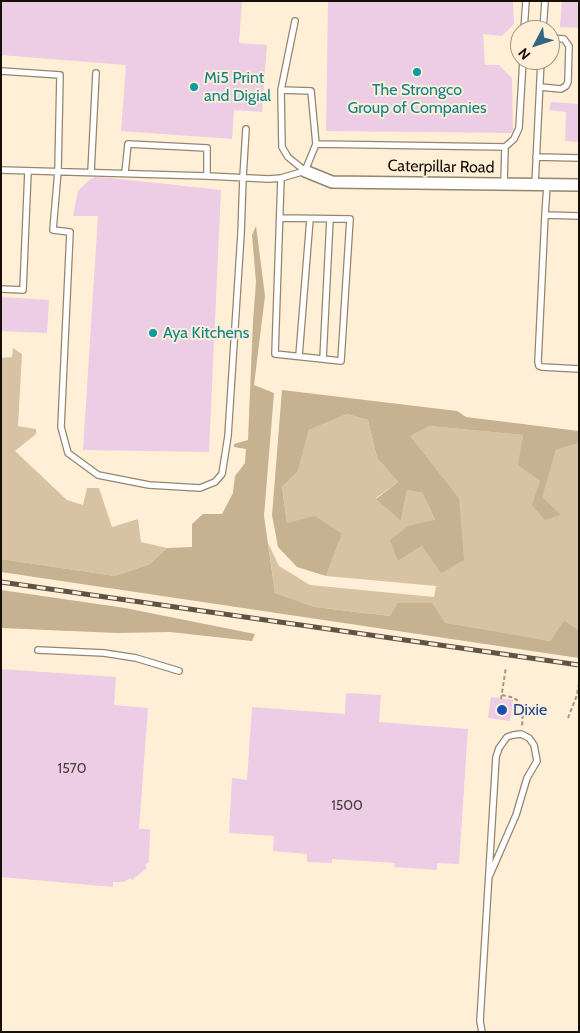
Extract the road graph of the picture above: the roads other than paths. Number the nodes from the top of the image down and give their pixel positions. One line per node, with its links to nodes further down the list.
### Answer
1 (526, 1): 3 (lane)
2 (545, 1): 4 (lane)
3 (525, 20)
4 (544, 20)
5 (295, 21): 12 (lane)
6 (560, 39): 11 (lane)
7 (522, 70): 15 (lane)
8 (541, 70): 11 (lane)
9 (1, 71): 20 (lane)
10 (96, 73): 22 (lane)
11 (540, 87): 16 (lane)
12 (281, 90): 14 (lane); 21 (lane)
13 (246, 129): 25 (lane)
14 (316, 144): 15 (lane); 21 (lane)
15 (505, 147): 27 (lane)
16 (536, 157): 17 (lane); 28 (lane)
17 (579, 158)
18 (1, 170): 19 (lane)
19 (28, 171): 20 (lane); 35 (lane)
20 (58, 171): 22 (lane); 25 (lane)
21 (305, 171): 26 (lane); 27 (street, Caterpillar Road)
22 (90, 172): 23 (lane)
23 (125, 173): 24 (lane); 24 (lane)
24 (207, 176): 25 (lane)
25 (243, 177): 26 (lane)
26 (281, 178): 32 (lane)
27 (504, 184): 28 (street, Caterpillar Road)
28 (541, 185): 29 (street, Caterpillar Road); 30 (lane)
29 (579, 185)
30 (545, 215): 31 (lane); 38 (lane)
31 (579, 216)
32 (280, 218): 33 (lane); 36 (lane)
33 (310, 219): 34 (lane); 36 (lane)
34 (330, 219): 37 (lane); 37 (lane)
35 (1, 289)
36 (299, 356): 37 (lane)
37 (323, 359)
38 (579, 368)
39 (38, 650): 40 (lane)
40 (179, 671)
41 (489, 877): 41 (lane); 42 (lane)
42 (482, 1032)

